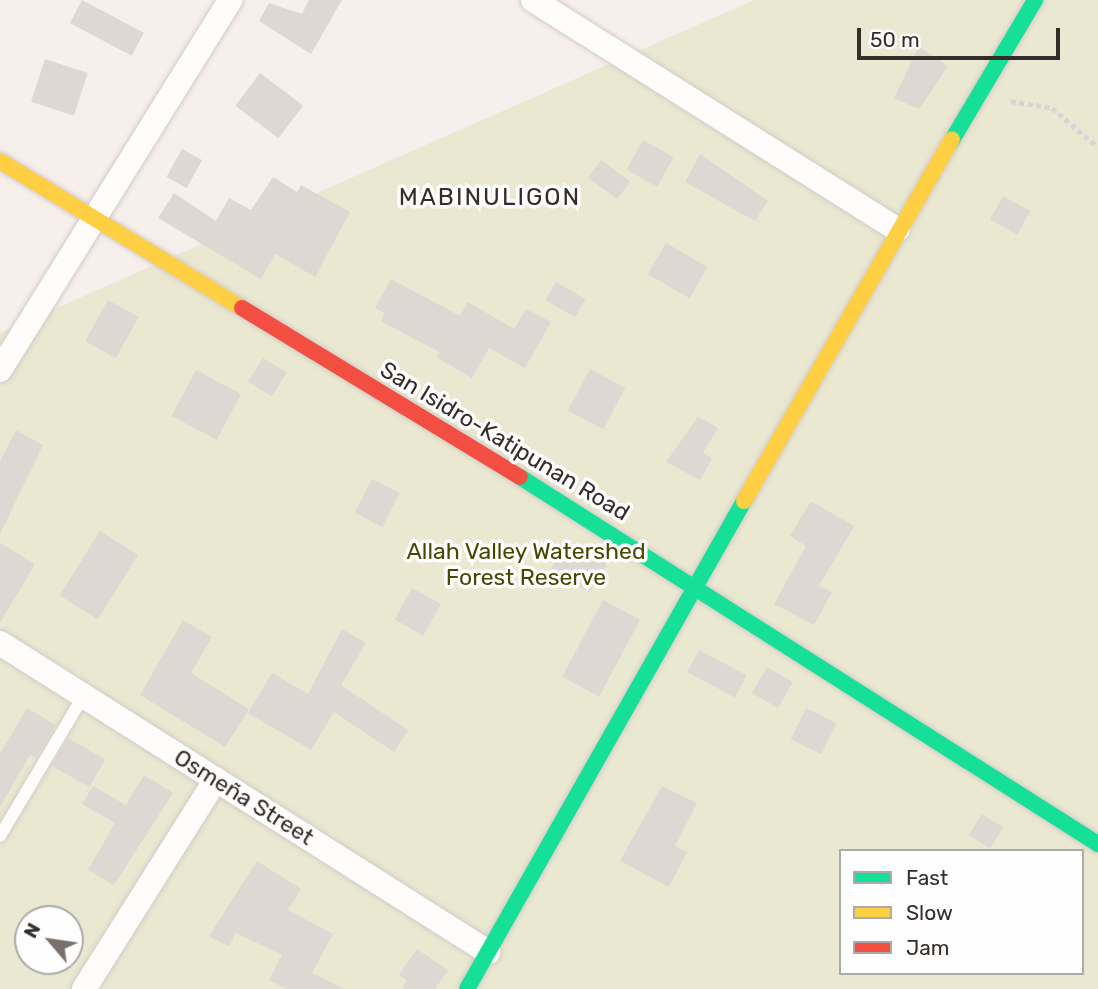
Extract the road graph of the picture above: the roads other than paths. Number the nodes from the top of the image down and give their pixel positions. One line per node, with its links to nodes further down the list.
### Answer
1 (230, 0): 5 (street)
2 (533, 0): 6 (street)
3 (1035, 0): 6 (street)
4 (0, 161): 5 (street, San Isidro-Katipunan Road)
5 (94, 219): 7 (street); 8 (street, San Isidro-Katipunan Road)
6 (898, 230): 8 (street)
7 (0, 370)
8 (696, 584): 13 (street, San Isidro-Katipunan Road); 14 (street)
9 (0, 643): 10 (street, Osmeña Street)
10 (84, 695): 11 (street, Osmeña Street); 12 (lane)
11 (216, 779): 14 (street, Osmeña Street); 15 (street)
12 (0, 836)
13 (1098, 844)
14 (488, 952): 16 (street)
15 (84, 989)
16 (467, 989)

